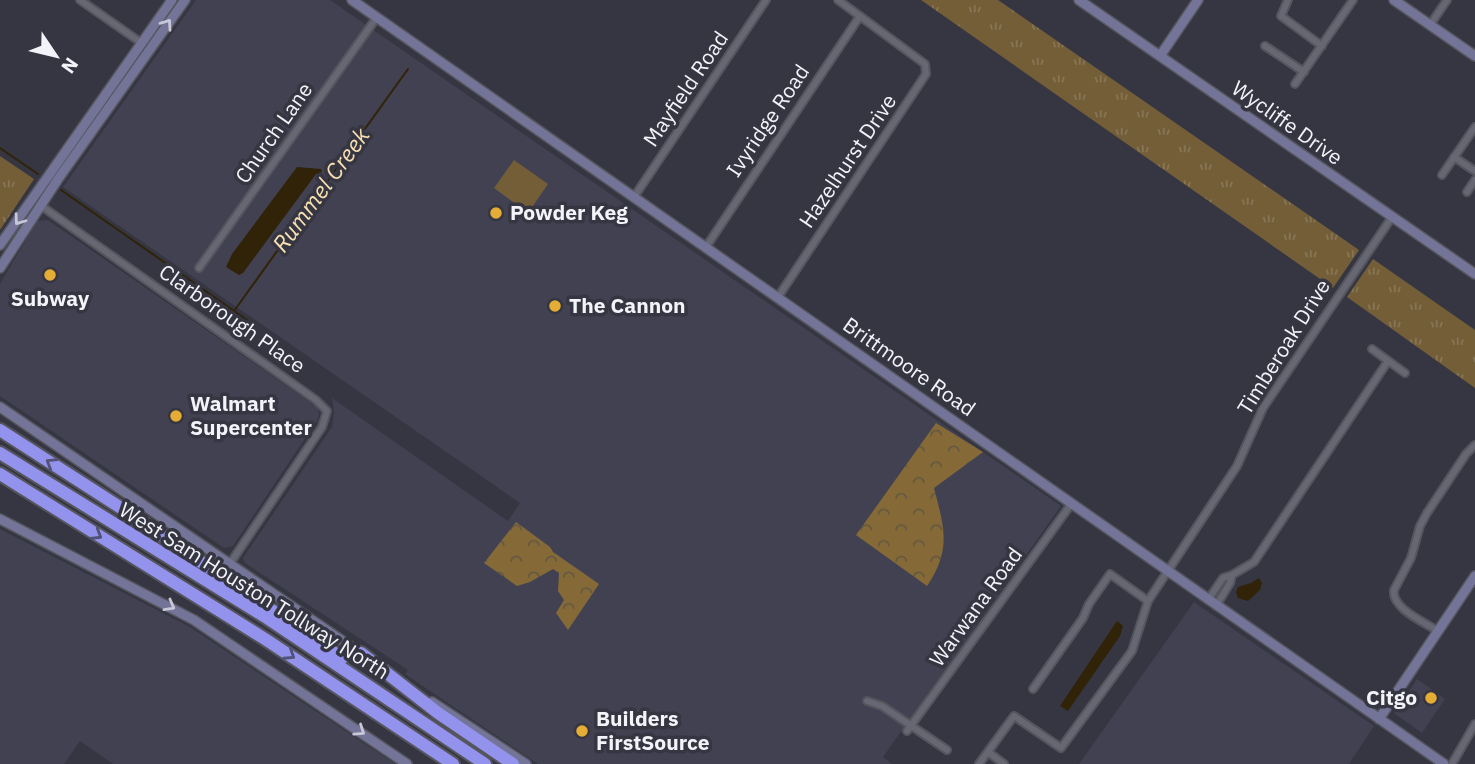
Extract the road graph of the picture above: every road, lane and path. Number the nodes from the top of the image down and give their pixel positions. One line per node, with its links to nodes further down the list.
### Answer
1 (80, 0): 17 (street)
2 (173, 0): 17 (main road)
3 (185, 0): 17 (main road, one-way to 3)
4 (352, 0): 15 (main road, Brittmoore Road)
5 (766, 0): 30 (street, Mayfield Road)
6 (838, 0): 14 (street, Hazelhurst Drive)
7 (1079, 0): 20 (main road, Wycliffe Drive)
8 (1198, 0): 20 (main road)
9 (1394, 0): 13 (main road)
10 (1447, 0): 16 (street)
11 (1286, 1): 19 (street)
12 (1350, 1): 19 (street)
13 (1407, 4): 16 (main road)
14 (860, 16): 34 (street, Ivyridge Road); 38 (street, Hazelhurst Drive)
15 (377, 18): 30 (main road, Brittmoore Road); 36 (street, Church Lane)
16 (1430, 25): 21 (main road)
17 (146, 46): 31 (main road)
18 (1265, 46): 22 (street)
19 (1322, 46): 22 (street)
20 (1160, 56): 32 (main road, Wycliffe Drive)
21 (1475, 56)
22 (1304, 72): 23 (street)
23 (1295, 84)
24 (1475, 127): 25 (street)
25 (1454, 157): 26 (street); 27 (street)
26 (1475, 171)
27 (1442, 175)
28 (1475, 180): 29 (street)
29 (1466, 192)
30 (634, 197): 34 (main road, Brittmoore Road)
31 (37, 203): 33 (main road, one-way to 33); 35 (main road); 49 (street, Clarborough Place)
32 (1392, 217): 37 (main road, Wycliffe Drive); 50 (street, Timberoak Drive)
33 (0, 245)
34 (706, 247): 38 (main road, Brittmoore Road)
35 (0, 268)
36 (199, 268)
37 (1475, 274)
38 (778, 297): 47 (main road, Brittmoore Road)
39 (1372, 349): 40 (street)
40 (1388, 361): 41 (street); 53 (street)
41 (1405, 373)
42 (0, 407): 49 (main road)
43 (5, 434): 57 (highway, one-way to 43)
44 (1475, 445): 54 (street)
45 (0, 453): 57 (highway, West Sam Houston Tollway North)
46 (0, 474): 65 (highway, West Sam Houston Tollway North, one-way to 65)
47 (1072, 503): 50 (main road, Brittmoore Road); 61 (street, Warwana Road)
48 (0, 519): 64 (main road, one-way to 64)
49 (229, 565): 55 (main road)
50 (1167, 571): 52 (street, Timberoak Drive); 53 (main road, Brittmoore Road)
51 (1475, 576): 54 (main road)
52 (1148, 601): 56 (street); 63 (street, Timberoak Drive)
53 (1212, 603): 59 (main road, Brittmoore Road)
54 (1438, 632): 59 (main road)
55 (361, 653): 67 (highway); 68 (main road)
56 (1033, 689)
57 (387, 698): 66 (highway, West Sam Houston Tollway North)
58 (867, 701): 61 (street)
59 (1379, 719): 71 (main road, Brittmoore Road)
60 (1475, 724): 72 (street)
61 (910, 728): 62 (street)
62 (947, 750)
63 (988, 752): 69 (street); 70 (street)
64 (407, 764)
65 (453, 764)
66 (485, 764)
67 (513, 764)
68 (526, 764)
69 (979, 764)
70 (1004, 764)
71 (1444, 764)
72 (1452, 764)

